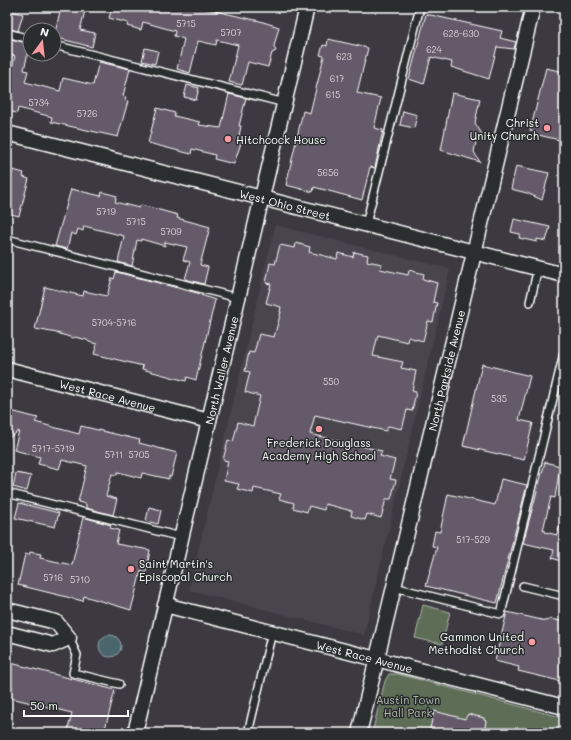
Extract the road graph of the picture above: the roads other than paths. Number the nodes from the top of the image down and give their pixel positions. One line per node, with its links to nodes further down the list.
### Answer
1 (307, 7): 7 (street, North Waller Avenue)
2 (420, 7): 10 (lane)
3 (533, 7): 12 (street, North Parkside Avenue)
4 (7, 33): 5 (lane)
5 (22, 37)
6 (62, 47): 7 (lane)
7 (285, 102): 9 (street, North Waller Avenue)
8 (7, 133): 9 (street, West Ohio Street)
9 (262, 198): 10 (street, West Ohio Street); 15 (street, North Waller Avenue)
10 (366, 224): 12 (street, West Ohio Street)
11 (7, 239): 15 (lane)
12 (474, 252): 13 (street, West Ohio Street); 23 (street, North Parkside Avenue)
13 (538, 268): 14 (street, West Ohio Street); 16 (lane)
14 (564, 275)
15 (238, 298): 19 (street, North Waller Avenue)
16 (530, 302)
17 (564, 353): 23 (lane)
18 (7, 370): 19 (street, West Race Avenue)
19 (209, 421): 21 (street, North Waller Avenue)
20 (7, 493): 21 (lane)
21 (181, 537): 25 (street, North Waller Avenue)
22 (523, 586): 24 (lane)
23 (394, 587): 30 (street, North Parkside Avenue)
24 (564, 596)
25 (165, 604): 27 (street, West Race Avenue); 33 (street, North Waller Avenue)
26 (7, 610): 29 (street)
27 (272, 632): 30 (street, West Race Avenue); 34 (lane)
28 (7, 633): 29 (street)
29 (69, 638): 31 (lane)
30 (377, 659): 32 (street, West Race Avenue); 35 (street, North Parkside Avenue)
31 (120, 684)
32 (564, 707)
33 (134, 733)
34 (248, 733)
35 (359, 733)

